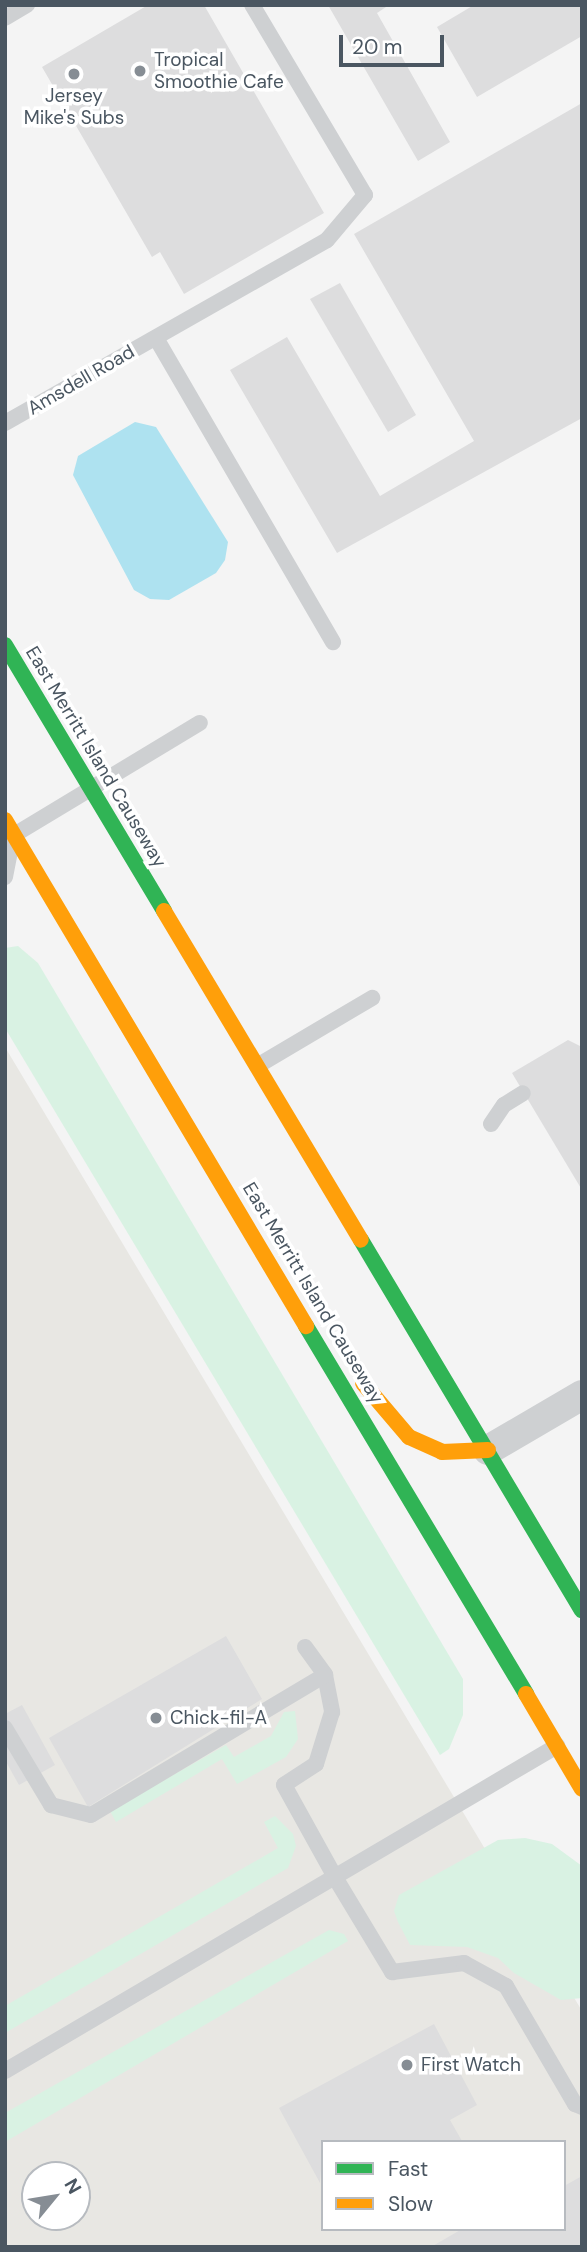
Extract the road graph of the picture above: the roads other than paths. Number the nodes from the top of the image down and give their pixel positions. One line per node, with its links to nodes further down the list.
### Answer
1 (27, 5): 3 (lane)
2 (252, 5): 4 (lane, Amsdell Road)
3 (5, 18)
4 (156, 338): 5 (lane, Amsdell Road); 6 (lane)
5 (5, 424)
6 (333, 642)
7 (5, 645): 9 (main road, East Merritt Island Causeway)
8 (200, 723): 9 (lane)
9 (90, 789): 11 (lane); 14 (main road, East Merritt Island Causeway)
10 (5, 820): 11 (main road, East Merritt Island Causeway)
11 (10, 834): 12 (lane); 17 (main road, East Merritt Island Causeway)
12 (5, 877)
13 (372, 998): 14 (lane)
14 (257, 1066): 19 (main road, East Merritt Island Causeway)
15 (523, 1093): 16 (lane)
16 (491, 1124)
17 (292, 1299): 19 (main road); 24 (main road, East Merritt Island Causeway)
18 (582, 1395): 19 (street)
19 (488, 1450): 20 (main road, East Merritt Island Causeway)
20 (582, 1610)
21 (305, 1647): 22 (lane)
22 (325, 1675): 23 (lane); 27 (lane)
23 (5, 1728)
24 (557, 1746): 25 (main road); 26 (main road, East Merritt Island Causeway); 27 (lane)
25 (582, 1760)
26 (582, 1789)
27 (336, 1879): 28 (lane); 29 (lane)
28 (5, 2071)
29 (582, 2107)

